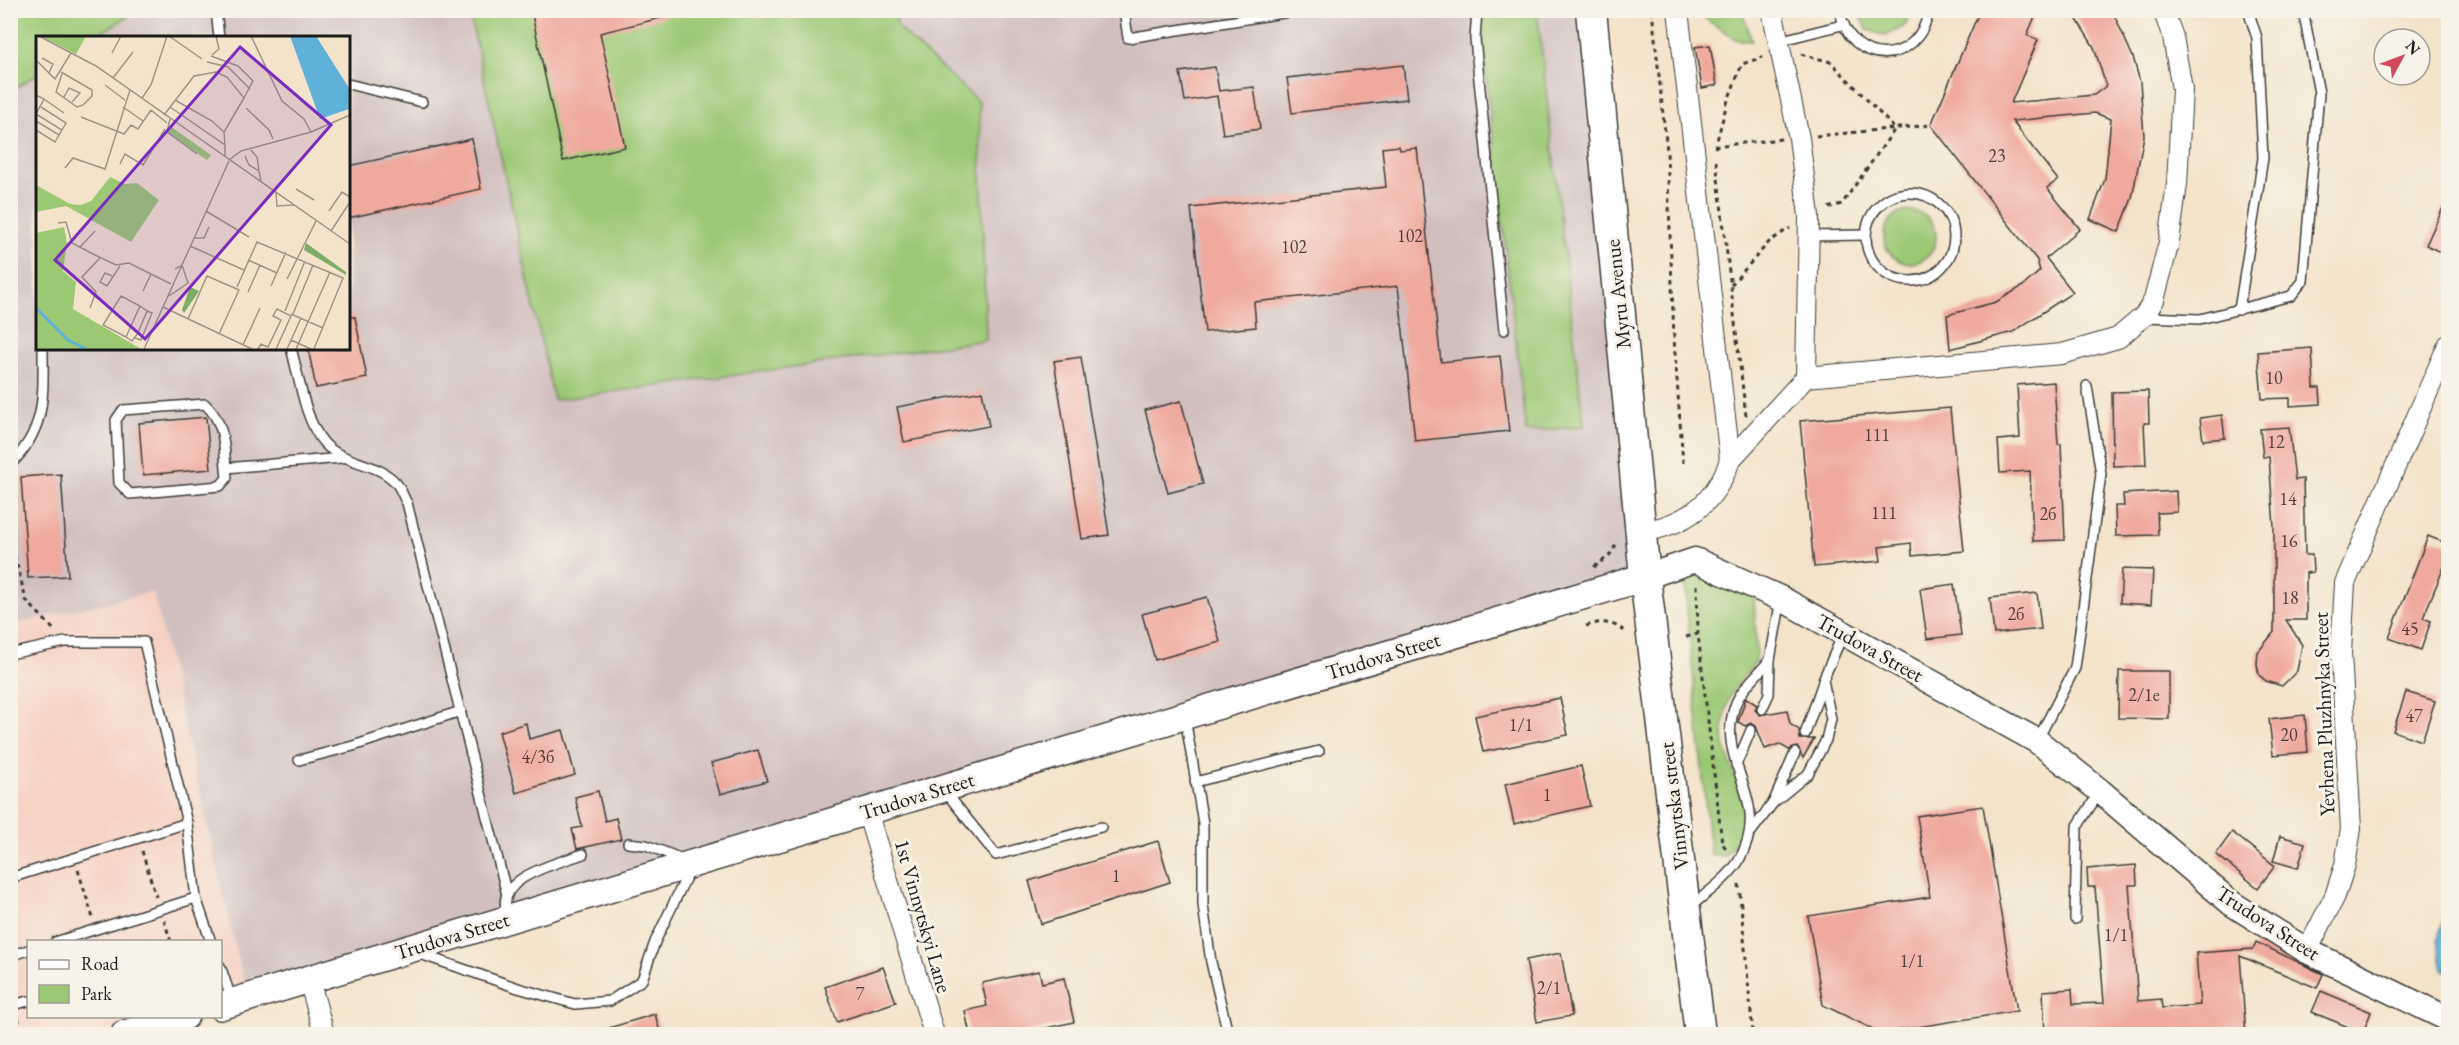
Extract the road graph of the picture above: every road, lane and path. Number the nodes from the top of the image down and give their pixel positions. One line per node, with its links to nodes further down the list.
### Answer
1 (216, 10): 15 (lane)
2 (1124, 10): 3 (lane)
3 (1302, 10)
4 (1477, 10): 24 (lane)
5 (1591, 10): 37 (main road, Myru Avenue)
6 (1652, 10): 32 (path)
7 (1678, 10): 35 (street)
8 (1772, 10): 16 (street)
9 (1840, 10): 14 (lane)
10 (1929, 10): 14 (lane)
11 (2163, 10): 23 (street)
12 (2248, 10): 22 (lane)
13 (2303, 10): 22 (lane)
14 (1842, 25): 16 (lane)
15 (219, 36)
16 (1780, 46): 19 (path); 21 (street); 30 (path)
17 (350, 84): 18 (lane)
18 (422, 102)
19 (1894, 129)
20 (1865, 235): 20 (lane); 21 (lane)
21 (1809, 236): 28 (street)
22 (2239, 310): 23 (lane)
23 (2144, 316): 28 (street)
24 (1504, 330)
25 (2448, 345): 87 (street, Yevhena Pluzhnyka Street)
26 (43, 350): 33 (lane)
27 (292, 350): 31 (lane)
28 (1806, 377): 30 (street)
29 (2087, 386): 56 (lane)
30 (1748, 440): 35 (street)
31 (342, 458): 34 (lane); 52 (lane)
32 (1683, 463)
33 (10, 465)
34 (226, 468): 34 (lane)
35 (1727, 468): 37 (street)
36 (10, 529): 46 (path)
37 (1631, 535): 38 (path); 39 (main road, Myru Avenue)
38 (1590, 571)
39 (1645, 577): 41 (street, Trudova Street); 53 (main road, Trudova Street); 79 (main road, Vinnytska street)
40 (1697, 581): 44 (path)
41 (1782, 598): 43 (street, Trudova Street); 49 (lane)
42 (1586, 626): 47 (path)
43 (1843, 633): 50 (lane); 56 (street, Trudova Street)
44 (1698, 634): 45 (path); 73 (path)
45 (1686, 637)
46 (65, 642): 48 (lane); 66 (lane)
47 (1634, 642)
48 (10, 654)
49 (1770, 660): 51 (lane); 60 (lane)
50 (1824, 680): 55 (lane); 64 (lane)
51 (1762, 709)
52 (461, 711): 59 (lane); 77 (lane)
53 (1184, 716): 61 (lane); 62 (main road, Trudova Street)
54 (1752, 730): 60 (lane)
55 (1805, 734)
56 (2037, 741): 63 (street, Trudova Street)
57 (1318, 751): 61 (lane)
58 (1794, 753): 64 (lane)
59 (298, 760)
60 (1736, 765): 68 (lane)
61 (1196, 782): 99 (lane)
62 (943, 788): 65 (main road, Trudova Street); 67 (lane)
63 (2100, 791): 80 (lane); 87 (street, Trudova Street)
64 (1773, 804): 68 (lane)
65 (867, 811): 74 (main road, Trudova Street); 98 (street, 1st Vinnytskyi Lane)
66 (187, 823): 69 (lane); 76 (lane)
67 (1101, 827)
68 (1751, 832): 73 (lane)
69 (138, 838): 72 (lane); 78 (path)
70 (628, 843): 74 (lane)
71 (583, 854): 77 (lane)
72 (74, 860): 75 (lane); 81 (path)
73 (1737, 863): 79 (lane); 101 (path)
74 (693, 864): 77 (main road, Trudova Street); 86 (lane)
75 (10, 878)
76 (196, 898): 78 (lane); 84 (lane)
77 (509, 907): 86 (main road, Trudova Street)
78 (160, 909): 81 (lane); 83 (path)
79 (1686, 911): 100 (main road, Vinnytska street)
80 (2075, 919)
81 (96, 928): 82 (lane)
82 (61, 940)
83 (170, 940)
84 (210, 940)
85 (27, 950): 88 (lane)
86 (407, 950): 90 (main road, Trudova Street)
87 (2307, 951): 95 (street, Trudova Street)
88 (10, 957)
89 (222, 977): 92 (lane)
90 (309, 979): 92 (main road, Trudova Street); 97 (street)
91 (27, 1001): 93 (lane)
92 (227, 1004)
93 (10, 1006)
94 (182, 1018): 96 (main road)
95 (2448, 1019)
96 (125, 1035)
97 (324, 1035)
98 (934, 1035)
99 (1228, 1035)
100 (1700, 1035)
101 (1753, 1035)

